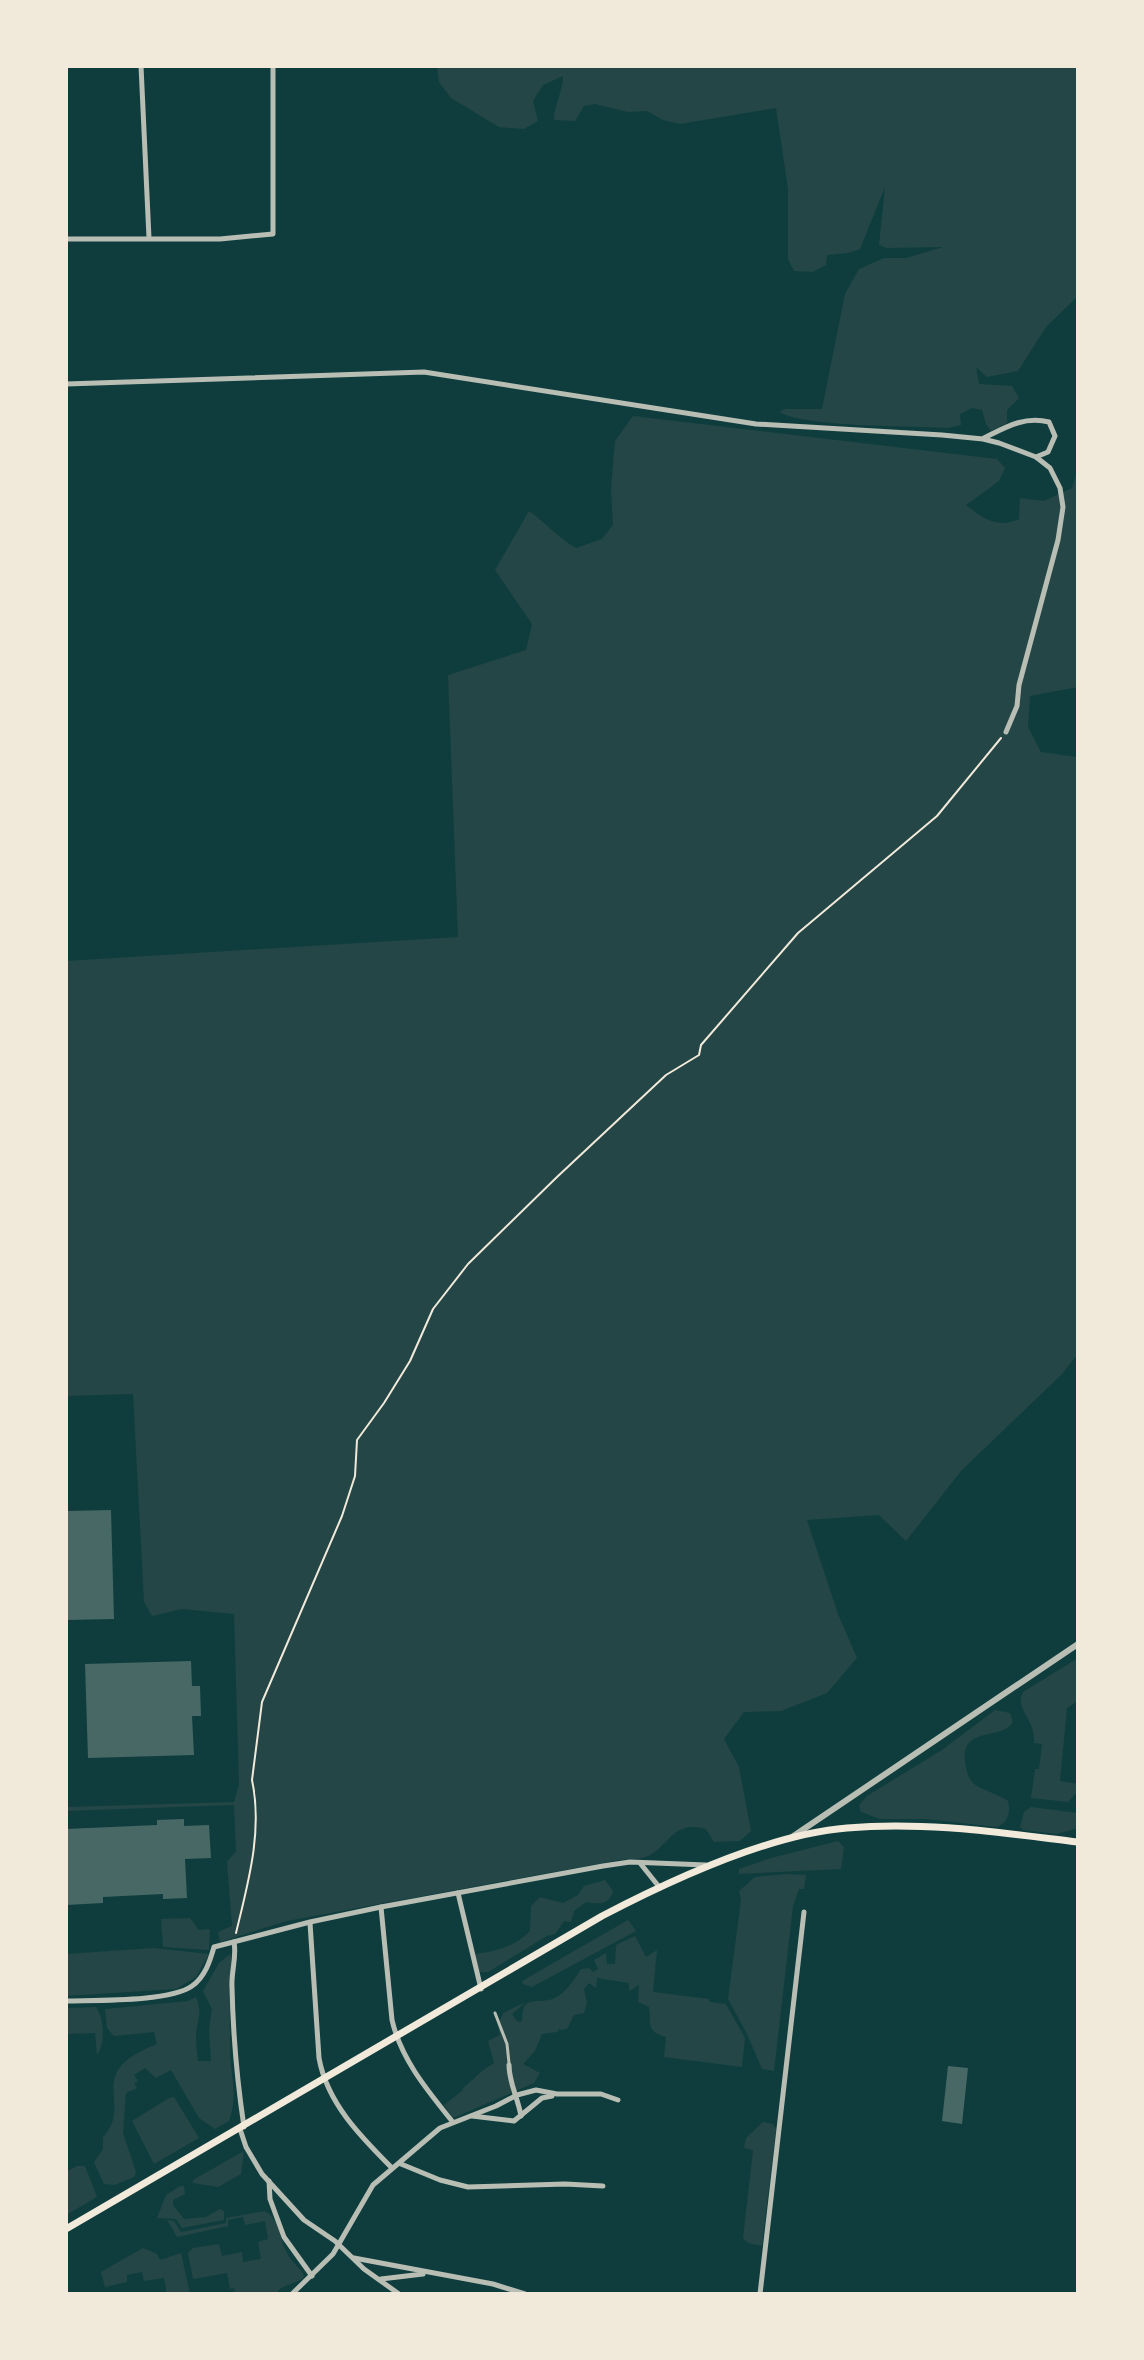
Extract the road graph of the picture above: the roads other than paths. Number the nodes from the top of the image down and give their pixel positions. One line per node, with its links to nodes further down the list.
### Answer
1 (141, 66): 3 (street)
2 (273, 66): 3 (street)
3 (149, 238): 4 (street)
4 (66, 239)
5 (66, 384): 6 (street)
6 (983, 439): 7 (street); 7 (street)
7 (1036, 457): 8 (street)
8 (1006, 732)
9 (1078, 1644): 10 (street)
10 (791, 1837): 11 (main road); 13 (main road)
11 (1078, 1842)
12 (640, 1863): 13 (street); 14 (street); 15 (street)
13 (715, 1865): 14 (main road)
14 (660, 1888): 20 (main road)
15 (458, 1893): 16 (street); 20 (street)
16 (381, 1907): 18 (street); 23 (street)
17 (804, 1912): 46 (street)
18 (310, 1922): 19 (street); 25 (street)
19 (234, 1942): 21 (street); 32 (street)
20 (481, 1989): 23 (main road)
21 (66, 2001)
22 (495, 2013): 24 (street)
23 (396, 2037): 25 (main road); 31 (street)
24 (509, 2065): 27 (street)
25 (323, 2080): 32 (main road); 34 (street)
26 (557, 2094): 27 (street); 28 (street); 30 (street)
27 (517, 2095): 29 (street); 30 (street)
28 (618, 2100)
29 (467, 2116): 30 (street); 31 (street)
30 (521, 2116)
31 (452, 2121): 33 (street)
32 (242, 2128): 35 (street); 37 (main road)
33 (401, 2164): 34 (street); 36 (street)
34 (392, 2168): 38 (street)
35 (269, 2181): 38 (street); 41 (street)
36 (603, 2186)
37 (66, 2229)
38 (338, 2246): 39 (street); 41 (street)
39 (352, 2258): 40 (street); 42 (street)
40 (427, 2273): 42 (street); 45 (street)
41 (312, 2276): 43 (street)
42 (380, 2280): 44 (street)
43 (292, 2294)
44 (399, 2294)
45 (525, 2294)
46 (760, 2294)

